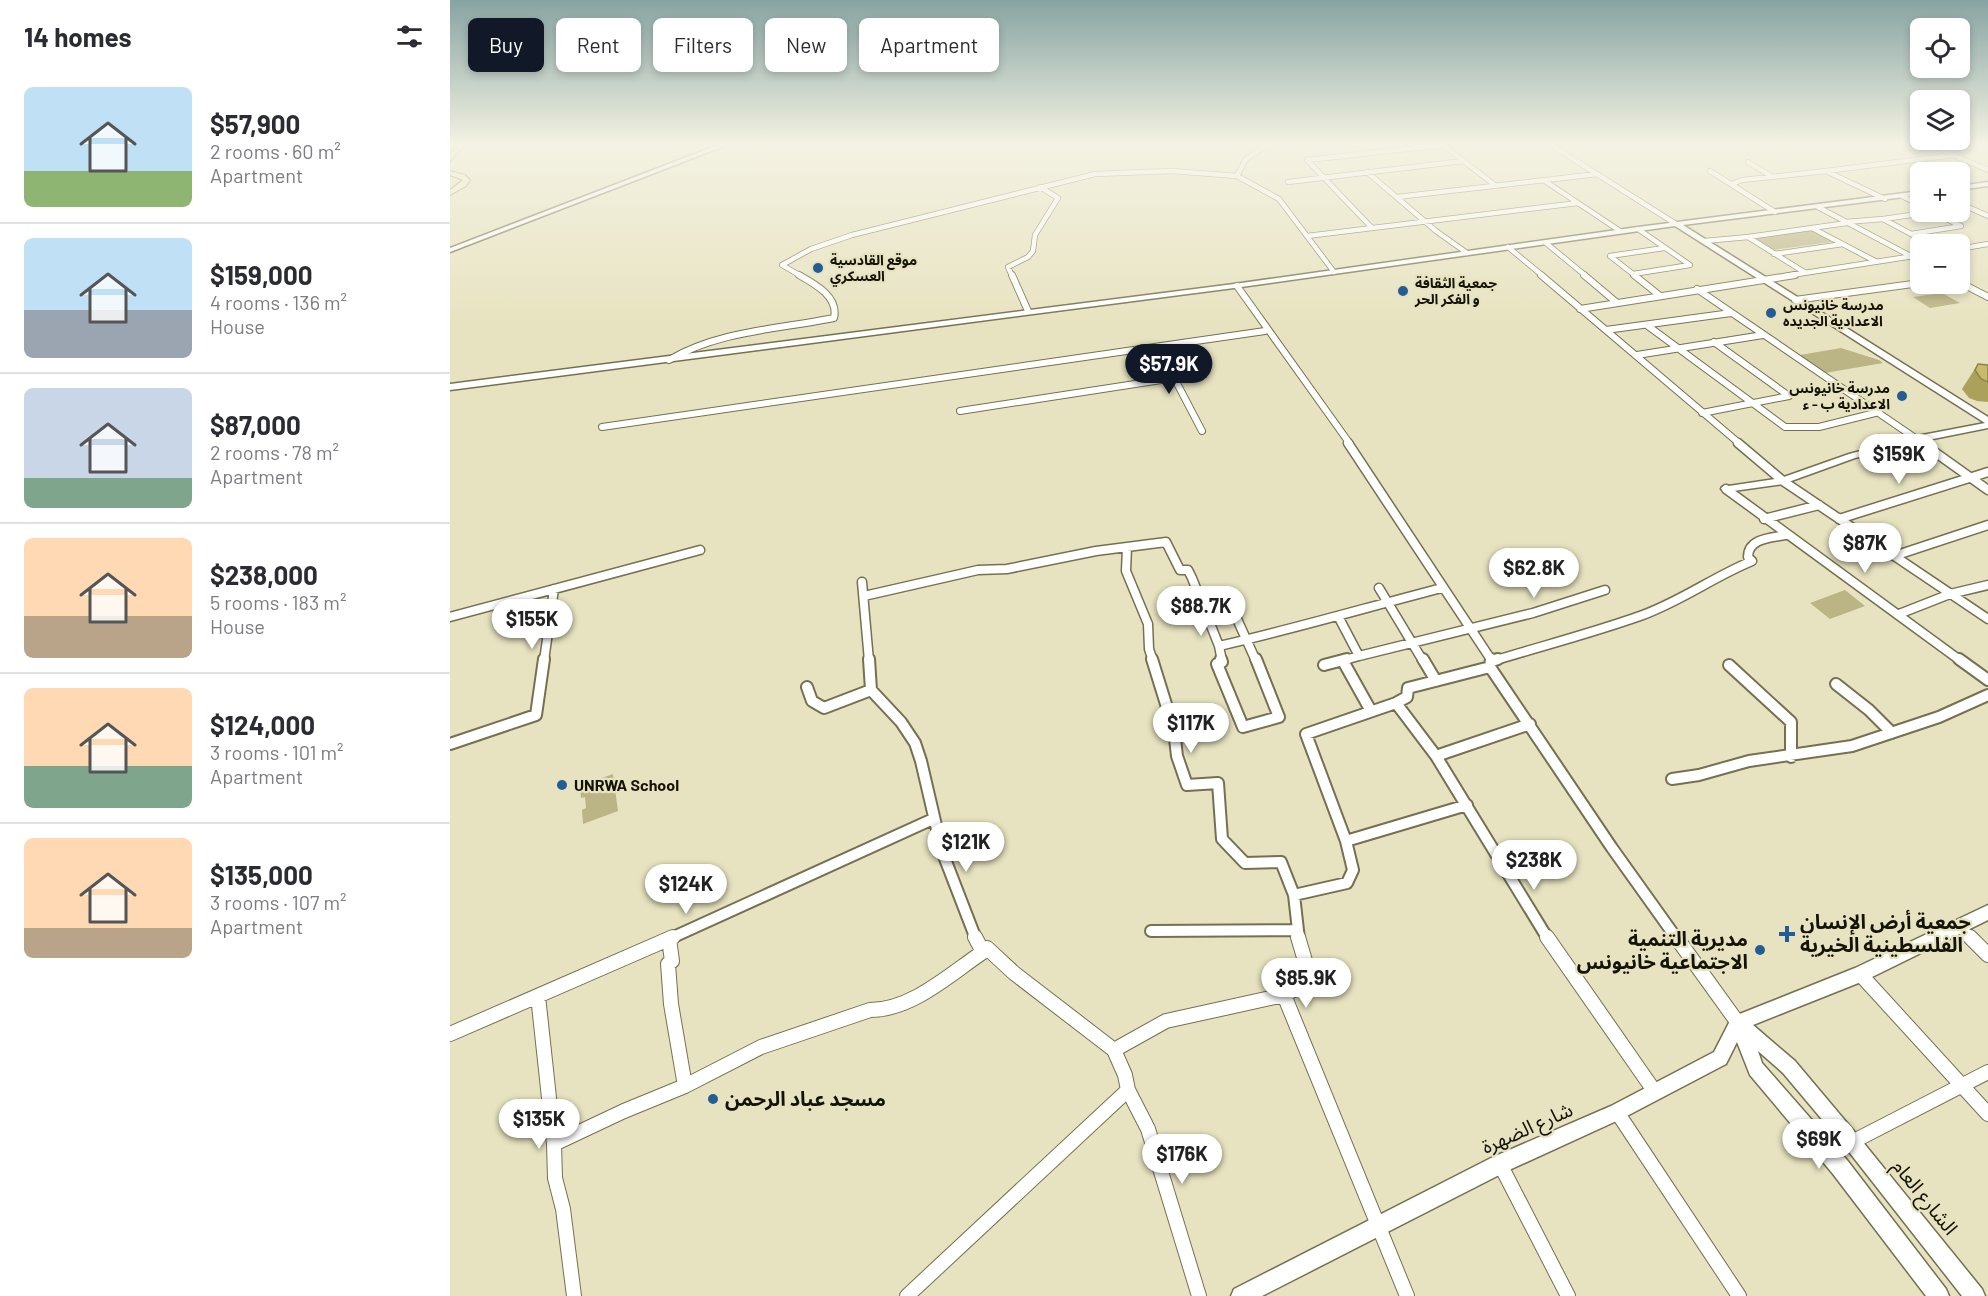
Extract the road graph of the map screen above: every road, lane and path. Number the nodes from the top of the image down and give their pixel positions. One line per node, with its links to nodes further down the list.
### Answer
1 (566, 205): 36 (street)
2 (968, 205): 64 (street)
3 (1053, 205): 54 (street)
4 (1283, 205): 27 (street)
5 (1350, 205): 22 (street)
6 (1406, 205): 18 (street)
7 (1558, 205): 18 (street)
8 (1582, 205): 25 (street)
9 (1647, 205): 21 (street)
10 (1765, 205): 14 (street)
11 (1831, 205): 12 (street)
12 (1818, 207): 14 (street); 20 (street)
13 (1970, 208): 16 (street)
14 (1775, 212): 21 (street)
15 (1910, 215): 17 (street)
16 (1988, 216)
17 (1883, 219): 20 (street); 26 (street)
18 (1425, 222): 22 (street); 37 (street)
19 (1953, 222): 26 (street)
20 (1846, 223): 23 (street); 39 (street)
21 (1676, 224): 24 (street); 29 (street)
22 (1372, 228): 27 (street)
23 (1812, 228): 28 (street); 31 (street)
24 (1638, 229): 25 (street); 35 (street)
25 (1620, 231): 30 (street)
26 (1911, 234)
27 (1307, 236): 41 (street)
28 (1748, 237): 29 (street); 38 (street)
29 (1705, 241): 44 (street)
30 (1546, 243): 33 (street); 52 (street)
31 (1843, 244): 38 (street); 40 (street)
32 (1988, 244): 34 (street)
33 (1508, 247): 37 (street); 53 (street)
34 (1970, 247)
35 (1664, 248): 43 (street); 43 (street)
36 (450, 250)
37 (1467, 253): 41 (street)
38 (1774, 254): 42 (street)
39 (1910, 256): 40 (street)
40 (1875, 261): 42 (street)
41 (1334, 272): 46 (street)
42 (1804, 272): 44 (street)
43 (1633, 274): 49 (street)
44 (1764, 278): 48 (street); 51 (street)
45 (1910, 284): 51 (street)
46 (1237, 286): 54 (street); 91 (street)
47 (1970, 288): 50 (street)
48 (1697, 289): 49 (street); 55 (street)
49 (1659, 295): 52 (street)
50 (1988, 297)
51 (1795, 300): 71 (street)
52 (1616, 302): 53 (street)
53 (1580, 309): 57 (street)
54 (1028, 311): 64 (street)
55 (1731, 313): 56 (street); 59 (street)
56 (1648, 326): 57 (street); 62 (street)
57 (1606, 330): 63 (street)
58 (1265, 331): 61 (street)
59 (1764, 335): 60 (street); 69 (street)
60 (1714, 342): 62 (street); 67 (street)
61 (1158, 346): 65 (street); 72 (street)
62 (1678, 347): 63 (street); 67 (street)
63 (1637, 355): 70 (street)
64 (669, 360): 66 (street)
65 (1174, 378): 68 (street); 73 (street)
66 (450, 387)
67 (1749, 402): 69 (street); 70 (street)
68 (960, 411)
69 (1879, 412): 74 (street)
70 (1702, 413): 77 (street)
71 (1988, 423): 74 (street)
72 (602, 427)
73 (1202, 431)
74 (1917, 439): 76 (street); 77 (street)
75 (1988, 472): 76 (street)
76 (1967, 476): 79 (street); 82 (street)
77 (1784, 481): 78 (street); 80 (street)
78 (1726, 489): 81 (street)
79 (1988, 490)
80 (1819, 505): 81 (street); 82 (street)
81 (1764, 519): 84 (street)
82 (1839, 519): 87 (street)
83 (1988, 525): 87 (street)
84 (1785, 535): 98 (street); 108 (street)
85 (1126, 547): 95 (street); 105 (street); 128 (street)
86 (700, 550): 92 (street)
87 (1894, 556): 94 (street)
88 (862, 582): 95 (street)
89 (1988, 585): 94 (street)
90 (1379, 588): 97 (street)
91 (1442, 588): 97 (street); 102 (street)
92 (554, 589): 100 (street); 121 (street)
93 (1605, 590): 102 (street)
94 (1950, 594): 98 (street); 101 (street)
95 (864, 596): 115 (street)
96 (1233, 596): 103 (street)
97 (1387, 602): 99 (street); 104 (street)
98 (1899, 614): 111 (street)
99 (1338, 616): 103 (street); 106 (street)
100 (450, 617)
101 (1988, 620)
102 (1471, 630): 104 (street); 108 (street)
103 (1248, 640): 105 (street); 105 (street)
104 (1413, 645): 106 (street); 112 (street)
105 (1219, 646)
106 (1359, 656): 107 (street)
107 (1343, 661): 109 (street); 118 (street)
108 (1491, 664): 112 (street); 119 (street)
109 (1324, 665)
110 (1729, 665): 123 (street)
111 (1988, 680)
112 (1436, 681): 117 (street)
113 (1836, 684): 120 (street)
114 (807, 687): 115 (street)
115 (871, 690): 126 (street)
116 (1988, 695): 120 (street)
117 (1396, 703): 118 (street); 122 (street)
118 (1371, 711): 127 (street)
119 (1530, 724): 122 (street); 139 (street)
120 (1892, 733): 123 (street)
121 (450, 744)
122 (1436, 756): 125 (street)
123 (1791, 757): 124 (street)
124 (1672, 779)
125 (1467, 805): 127 (street); 146 (street)
126 (933, 819): 133 (street); 134 (street)
127 (1346, 841): 128 (street)
128 (1294, 895): 131 (street)
129 (1988, 912): 130 (street)
130 (1959, 926): 135 (street); 136 (street)
131 (1296, 930): 132 (street); 137 (street)
132 (1151, 931)
133 (669, 939): 138 (street); 144 (street)
134 (983, 952): 141 (street); 144 (street)
135 (1988, 955)
136 (1860, 974): 139 (street); 143 (street)
137 (1284, 995): 141 (street); 152 (street)
138 (538, 996): 140 (street); 150 (street)
139 (1738, 1023): 146 (street, شارع الضهرة); 149 (street, الشارع العام); 160 (street)
140 (450, 1035)
141 (1114, 1050): 145 (street)
142 (1988, 1072): 143 (street)
143 (1961, 1085): 148 (street); 149 (street)
144 (685, 1086): 150 (street)
145 (1128, 1090): 154 (street); 155 (street)
146 (1655, 1092): 147 (street, شارع الضهرة)
147 (1617, 1112): 151 (street, شارع الضهرة); 159 (street)
148 (1988, 1114)
149 (1852, 1142): 161 (street, الشارع العام)
150 (554, 1144): 153 (street)
151 (1500, 1164): 152 (street, شارع الضهرة); 158 (street)
152 (1377, 1225): 156 (street, شارع الضهرة); 157 (street)
153 (569, 1294)
154 (907, 1296)
155 (1199, 1296)
156 (1241, 1296)
157 (1407, 1296)
158 (1568, 1296)
159 (1738, 1296)
160 (1939, 1296)
161 (1975, 1296)

